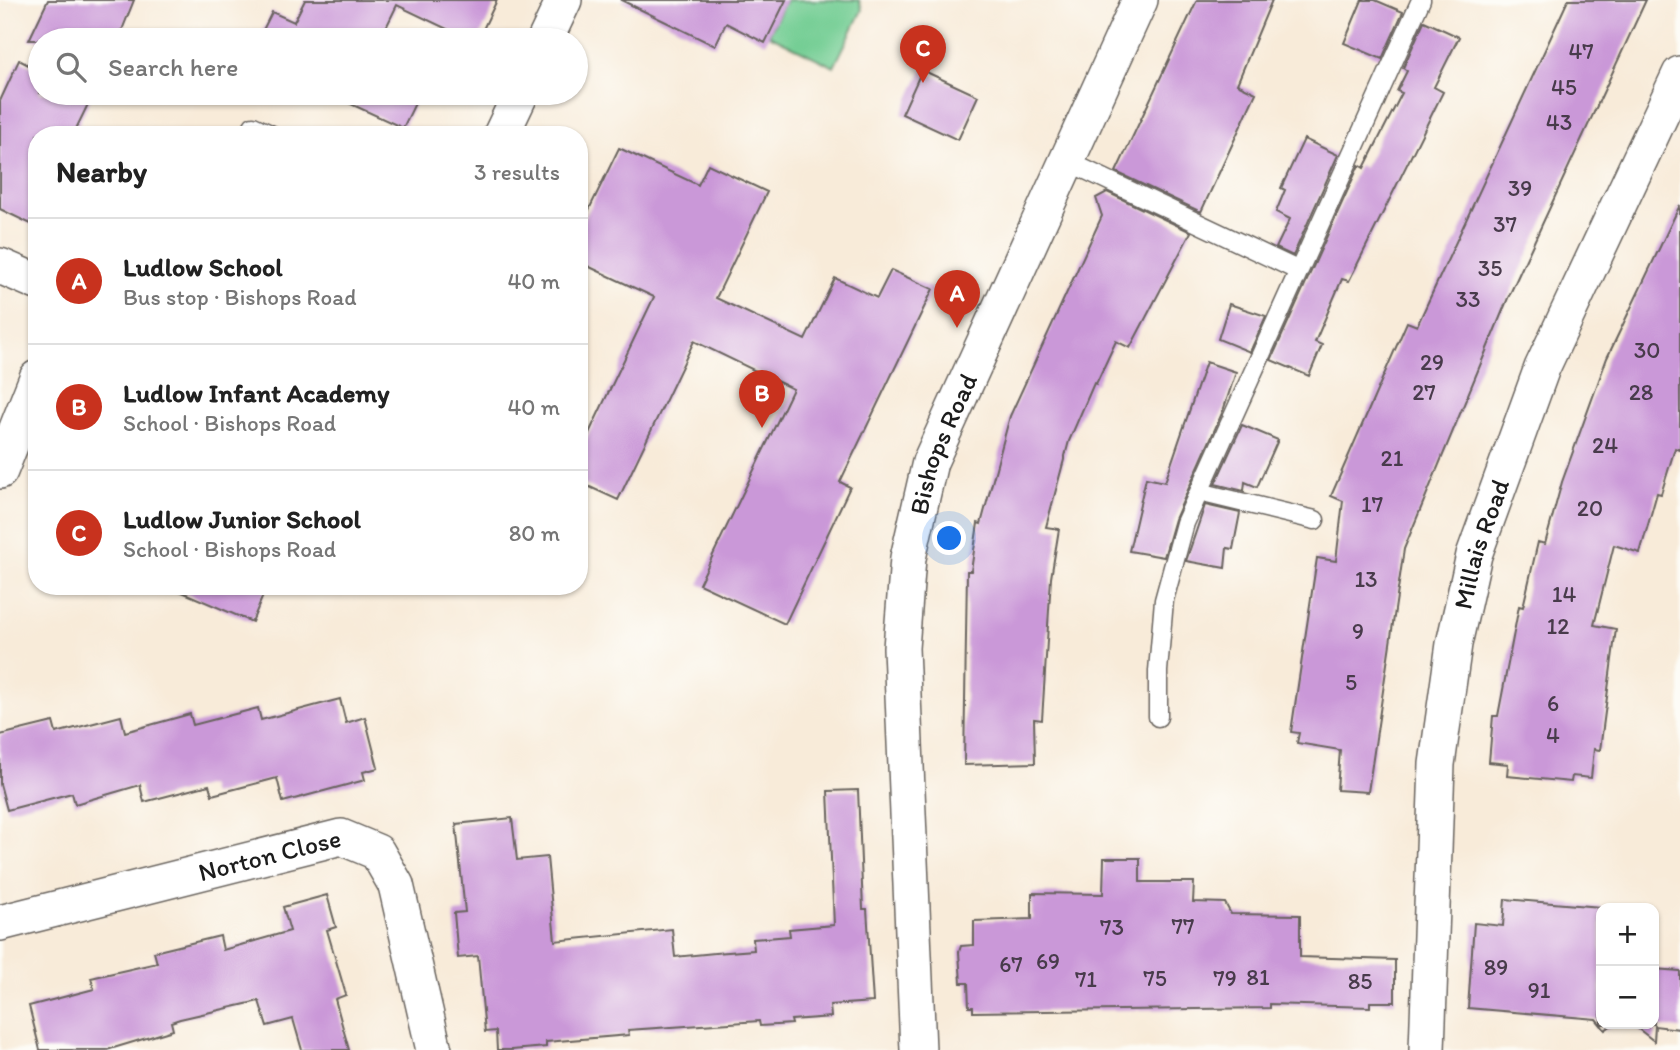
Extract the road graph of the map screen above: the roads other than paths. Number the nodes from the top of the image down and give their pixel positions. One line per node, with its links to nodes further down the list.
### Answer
1 (564, 0): 4 (street)
2 (1140, 0): 8 (street, Bishops Road)
3 (1421, 0): 10 (lane)
4 (551, 28)
5 (1680, 74): 20 (street, Millais Road)
6 (515, 105): 7 (street)
7 (505, 126)
8 (1067, 161): 10 (lane); 19 (street, Bishops Road)
9 (0, 266): 11 (street)
10 (1297, 270): 14 (lane)
11 (28, 278)
12 (28, 401): 13 (street)
13 (0, 471)
14 (1199, 492): 15 (lane); 16 (lane)
15 (1315, 520)
16 (1158, 717)
17 (0, 923): 18 (street, Norton Close)
18 (434, 1050)
19 (918, 1050)
20 (1427, 1050)

